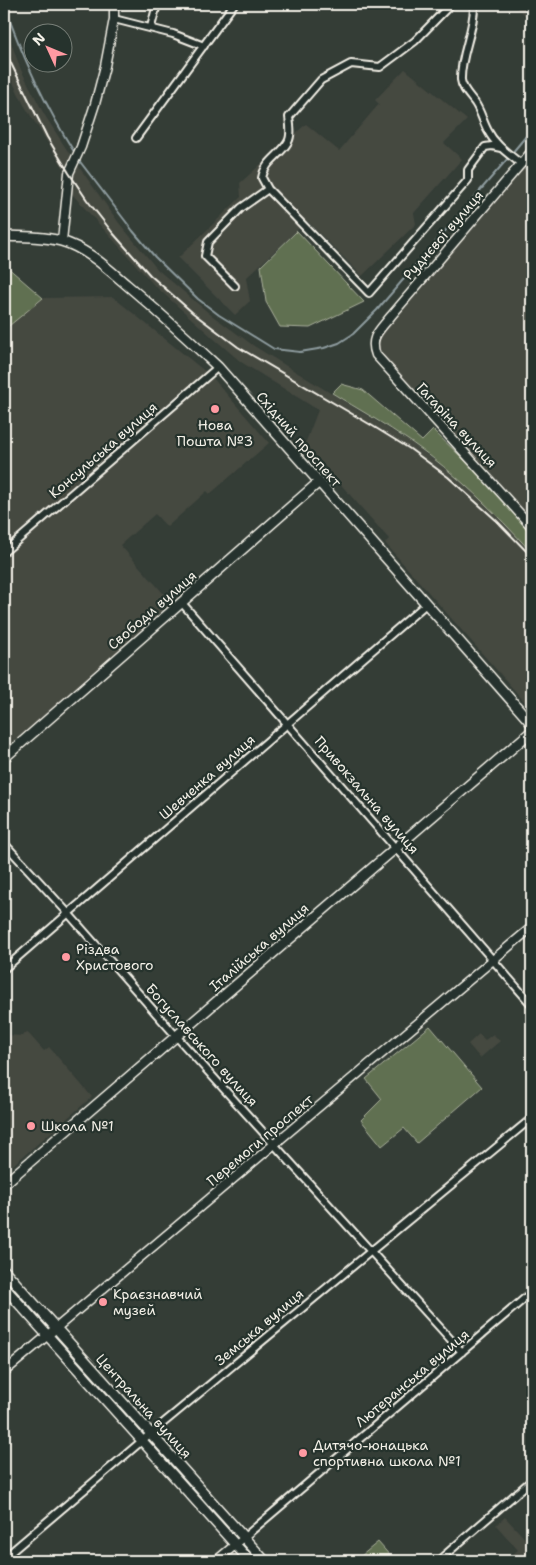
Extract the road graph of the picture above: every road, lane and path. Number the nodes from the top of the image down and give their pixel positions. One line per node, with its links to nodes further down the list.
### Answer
1 (114, 4): 6 (street)
2 (157, 4): 7 (street)
3 (234, 4): 8 (street)
4 (451, 4): 13 (street)
5 (474, 4): 10 (street)
6 (114, 18): 7 (street); 15 (street)
7 (151, 27): 8 (street)
8 (204, 46): 9 (street)
9 (136, 138)
10 (501, 148): 12 (street); 13 (street)
11 (532, 151): 12 (street, Руднєвої вулиця)
12 (521, 164): 17 (street, Руднєвої вулиця)
13 (268, 189): 16 (street)
14 (4, 236): 15 (main road, Східний проспект)
15 (62, 241): 18 (main road, Східний проспект)
16 (235, 286)
17 (374, 337): 20 (street, Гагаріна вулиця)
18 (218, 367): 19 (main road, Східний проспект); 21 (street, Консульська вулиця)
19 (319, 482): 22 (main road, Свободи вулиця); 23 (main road, Східний проспект)
20 (532, 527)
21 (4, 552)
22 (182, 603): 24 (street, Привокзальна вулиця); 27 (main road, Свободи вулиця)
23 (426, 604): 24 (street, Шевченка вулиця); 25 (main road, Східний проспект)
24 (288, 723): 29 (street, Привокзальна вулиця); 30 (street, Шевченка вулиця)
25 (532, 724)
26 (532, 731): 29 (main road, Італійська вулиця)
27 (4, 758)
28 (4, 844): 30 (street, Богуславського вулиця)
29 (396, 847): 32 (street, Привокзальна вулиця); 35 (main road, Італійська вулиця)
30 (68, 913): 33 (street, Шевченка вулиця); 35 (street, Богуславського вулиця)
31 (532, 927): 32 (street, Перемоги проспект)
32 (493, 960): 34 (street, Привокзальна вулиця); 37 (street, Перемоги проспект)
33 (4, 968)
34 (532, 1005)
35 (176, 1036): 37 (street, Богуславського вулиця); 38 (main road, Італійська вулиця)
36 (532, 1118): 39 (street, Земська вулиця)
37 (274, 1144): 39 (street, Богуславського вулиця); 43 (street, Перемоги проспект)
38 (4, 1184)
39 (371, 1251): 45 (street, Богуславського вулиця); 47 (street, Земська вулиця)
40 (4, 1270): 43 (main road, Центральна вулиця)
41 (4, 1287): 44 (main road, Центральна вулиця)
42 (532, 1292): 45 (street, Лютеранська вулиця)
43 (56, 1328): 44 (street, Перемоги проспект); 47 (main road, Центральна вулиця)
44 (47, 1335): 46 (street, Перемоги проспект); 48 (main road, Центральна вулиця)
45 (462, 1352): 50 (street, Лютеранська вулиця)
46 (4, 1372)
47 (150, 1434): 48 (street, Земська вулиця); 50 (main road, Центральна вулиця)
48 (142, 1441): 51 (main road, Центральна вулиця); 52 (street, Земська вулиця)
49 (532, 1480): 56 (street)
50 (243, 1538): 51 (street, Лютеранська вулиця); 55 (main road, Центральна вулиця)
51 (235, 1545): 53 (street, Лютеранська вулиця); 54 (main road, Центральна вулиця)
52 (4, 1558)
53 (216, 1561)
54 (250, 1561)
55 (265, 1561)
56 (438, 1561)

